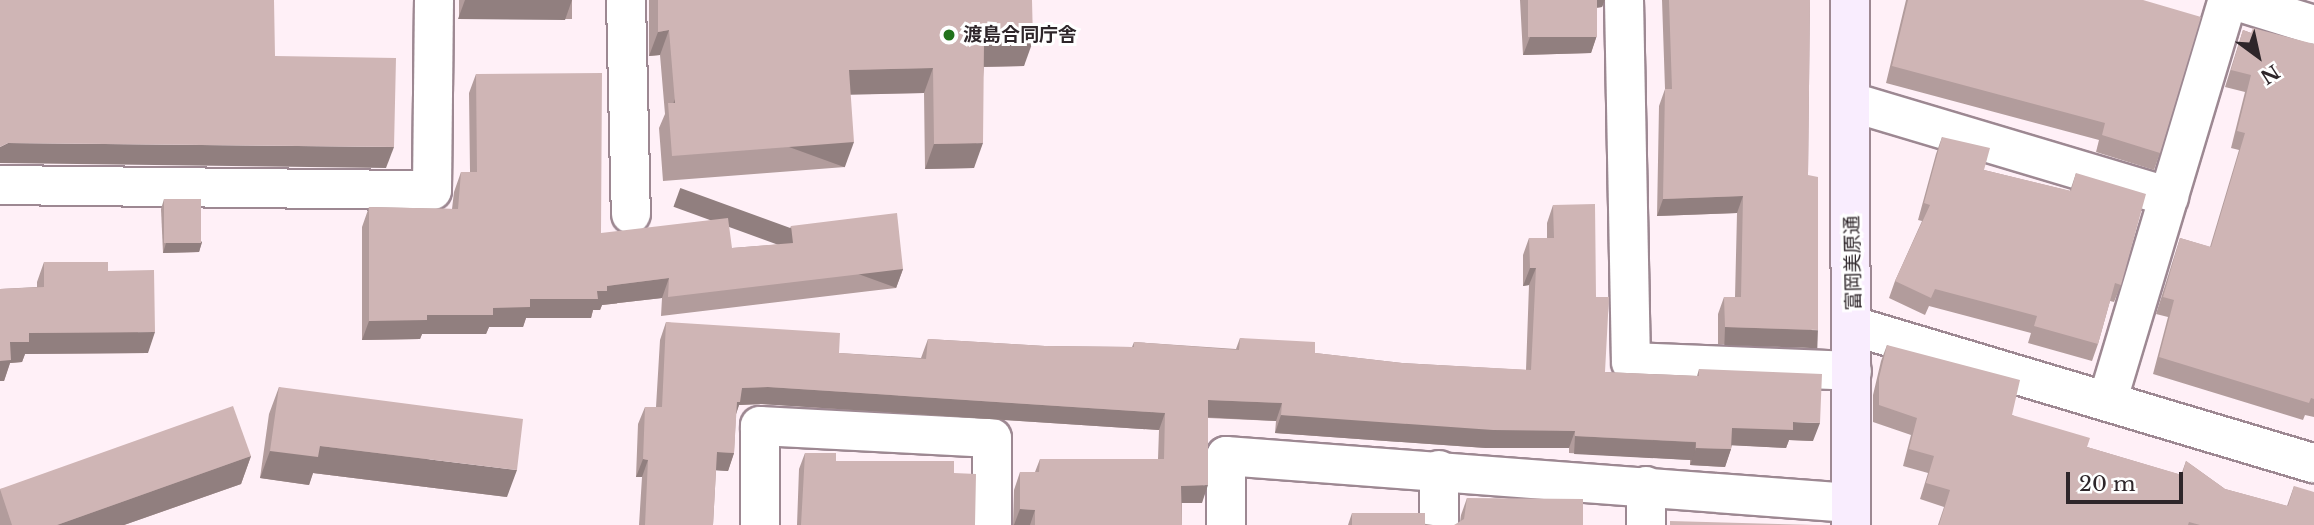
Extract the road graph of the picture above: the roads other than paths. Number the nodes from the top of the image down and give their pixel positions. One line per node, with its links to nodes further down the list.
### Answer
1 (434, 0): 8 (street)
2 (626, 0): 10 (street)
3 (1624, 0): 12 (street)
4 (1850, 0): 7 (street, 富岡美原通)
5 (2230, 0): 6 (street); 9 (street)
6 (2314, 25)
7 (1851, 103): 9 (street); 11 (street, 富岡美原通)
8 (0, 185)
9 (2169, 197): 13 (street)
10 (631, 214)
11 (1853, 326): 12 (street, 富岡美原通); 13 (street)
12 (1852, 371): 17 (street, 富岡美原通)
13 (2108, 399): 14 (street)
14 (2314, 463)
15 (1439, 470): 16 (street); 20 (street); 21 (street)
16 (1646, 486): 17 (street); 22 (street)
17 (1850, 514)
18 (760, 525): 19 (street)
19 (992, 525)
20 (1226, 525)
21 (1439, 525)
22 (1646, 525)

